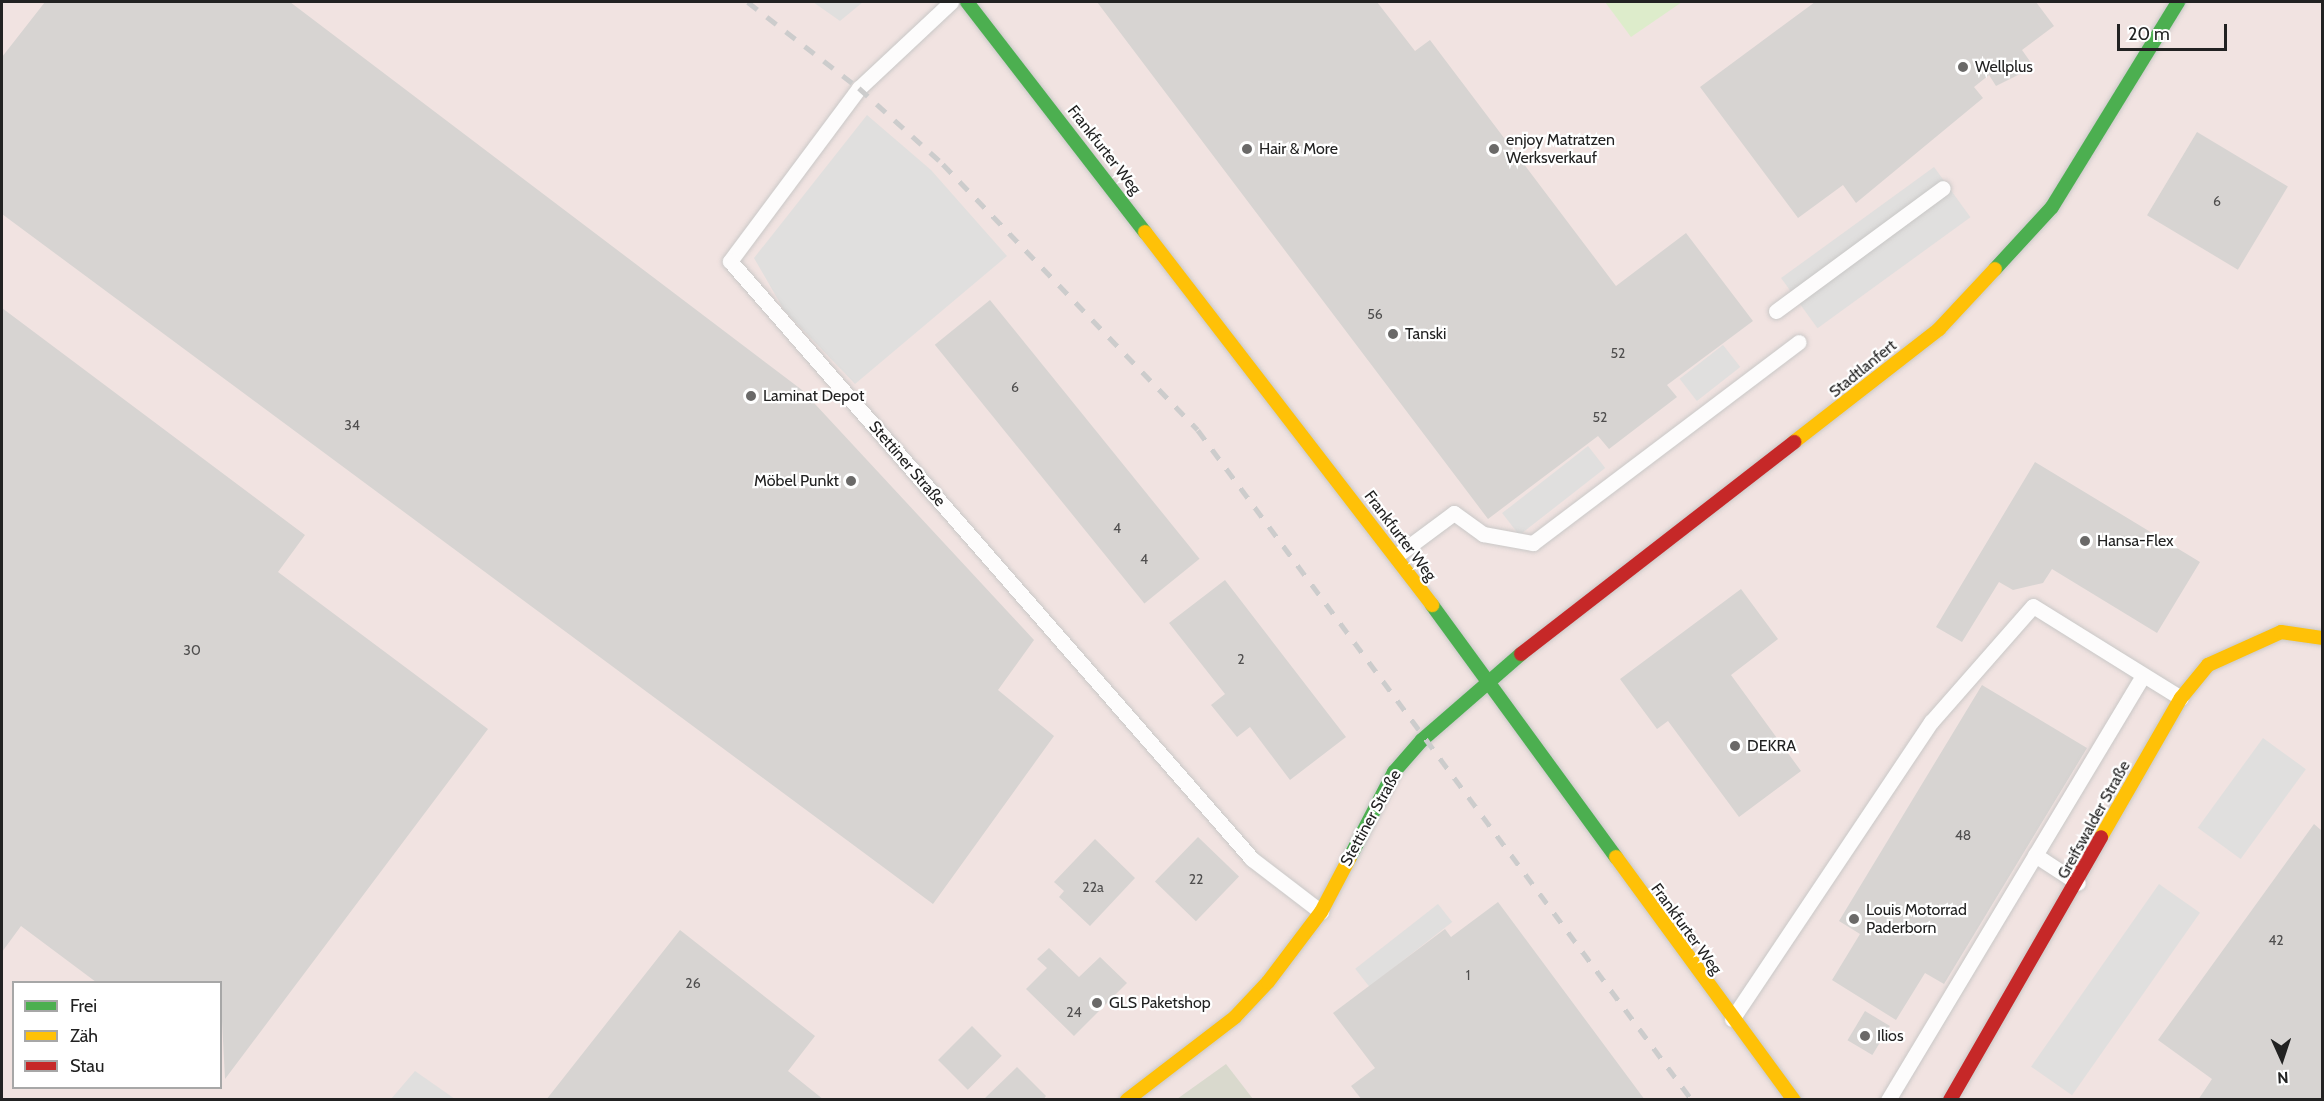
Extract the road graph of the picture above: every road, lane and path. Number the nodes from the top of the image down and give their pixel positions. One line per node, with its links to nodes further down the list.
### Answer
1 (951, 2): 14 (lane, Stettiner Straße)
2 (967, 2): 7 (street, Frankfurter Weg)
3 (2178, 2): 10 (street, Stadtlanfert)
4 (1943, 188): 5 (lane)
5 (1776, 311)
6 (1799, 342): 7 (lane)
7 (1396, 556): 10 (street, Frankfurter Weg)
8 (2322, 638): 11 (street, Greifswalder Straße)
9 (2143, 676): 11 (lane); 12 (lane); 15 (lane)
10 (1485, 682): 14 (street, Stettiner Straße); 15 (street, Frankfurter Weg)
11 (2181, 698): 13 (street, Greifswalder Straße)
12 (2035, 855): 13 (lane); 18 (lane)
13 (2078, 883): 19 (street, Greifswalder Straße)
14 (1321, 912): 16 (street, Stettiner Straße)
15 (1732, 1019): 17 (street, Frankfurter Weg)
16 (1127, 1100)
17 (1794, 1100)
18 (1888, 1100)
19 (1950, 1100)

